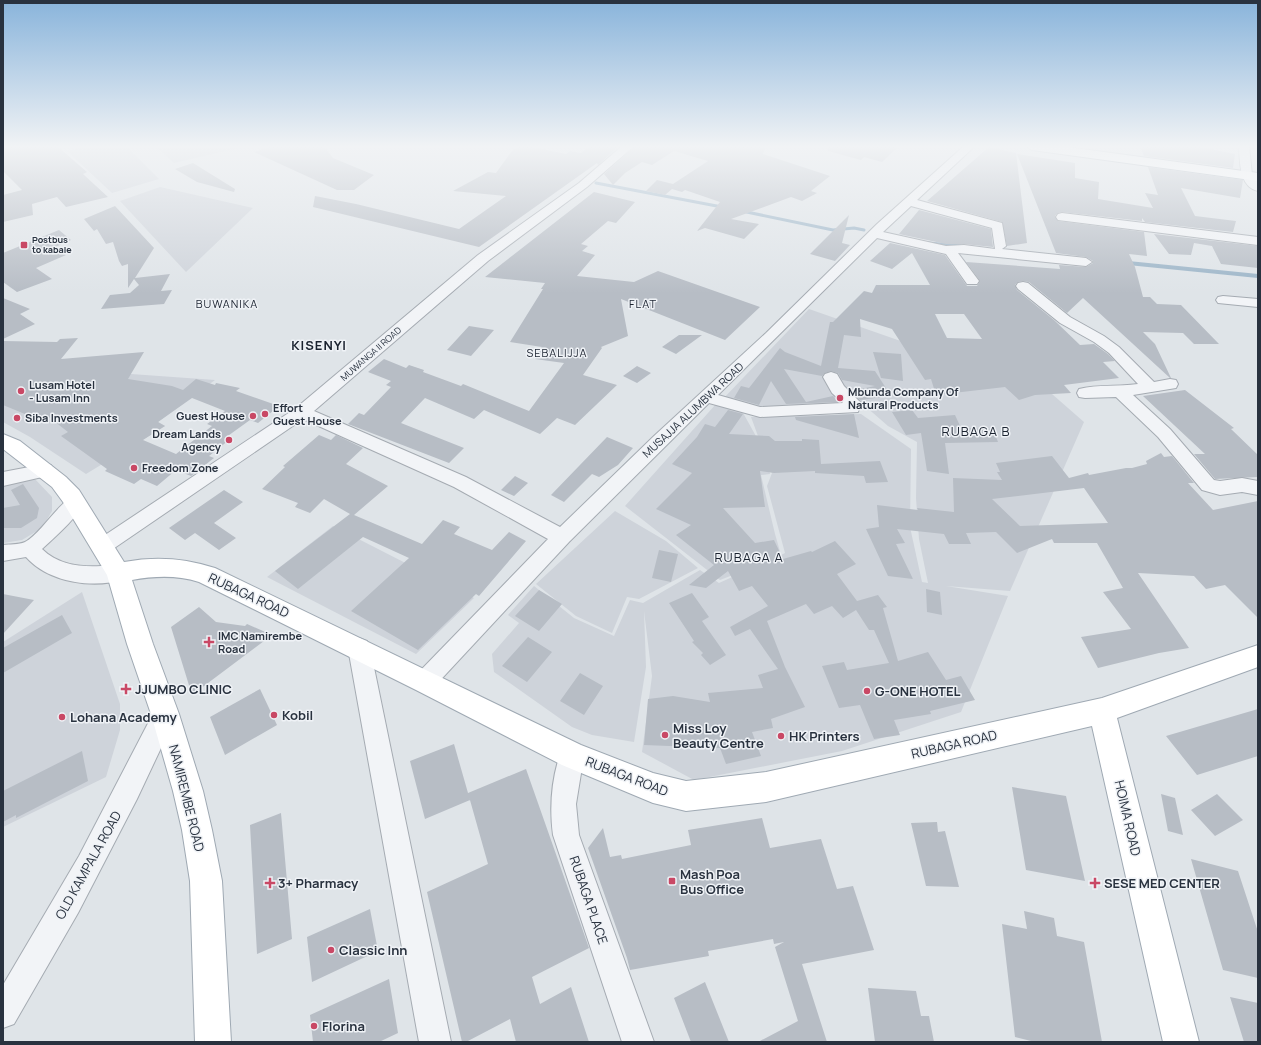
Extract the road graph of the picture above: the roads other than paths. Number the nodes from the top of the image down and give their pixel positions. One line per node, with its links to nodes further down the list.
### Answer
1 (570, 195): 20 (street, MUWANGA II ROAD)
2 (917, 195): 3 (street, MUSAJJA ALUMBWA ROAD)
3 (910, 201): 5 (street, MUSAJJA ALUMBWA ROAD); 7 (street)
4 (1062, 217): 6 (street)
5 (874, 234): 8 (street); 19 (street, MUSAJJA ALUMBWA ROAD)
6 (1258, 241)
7 (1000, 246)
8 (947, 250): 9 (street); 10 (street)
9 (1086, 262)
10 (972, 281)
11 (1023, 286): 16 (street)
12 (1223, 300): 13 (street)
13 (1258, 303)
14 (831, 377): 19 (street)
15 (1170, 384): 16 (street)
16 (1150, 387): 17 (street)
17 (1120, 392): 18 (street); 24 (street)
18 (1085, 393)
19 (707, 397): 26 (street, MUSAJJA ALUMBWA ROAD)
20 (302, 412): 26 (street); 27 (street, MUWANGA II ROAD)
21 (3, 440): 22 (main road, NAMIREMBE ROAD)
22 (45, 470): 23 (street); 25 (main road, NAMIREMBE ROAD)
23 (3, 479)
24 (1258, 488)
25 (75, 503): 27 (main road, NAMIREMBE ROAD); 28 (street)
26 (562, 537): 33 (street, MUSAJJA ALUMBWA ROAD)
27 (103, 546): 30 (main road, NAMIREMBE ROAD)
28 (30, 549): 29 (street); 30 (street)
29 (3, 553)
30 (118, 573): 31 (main road, RUBAGA ROAD); 35 (main road, NAMIREMBE ROAD)
31 (359, 648): 33 (main road, RUBAGA ROAD); 39 (street)
32 (1258, 656): 34 (main road, RUBAGA ROAD)
33 (425, 681): 36 (main road, RUBAGA ROAD)
34 (1102, 711): 36 (main road, RUBAGA ROAD); 41 (main road, HOIMA ROAD)
35 (165, 714): 37 (street, OLD KAMPALA ROAD); 38 (main road, NAMIREMBE ROAD)
36 (572, 755): 40 (street, RUBAGA PLACE)
37 (3, 1013)
38 (213, 1042)
39 (435, 1042)
40 (638, 1042)
41 (1181, 1042)

